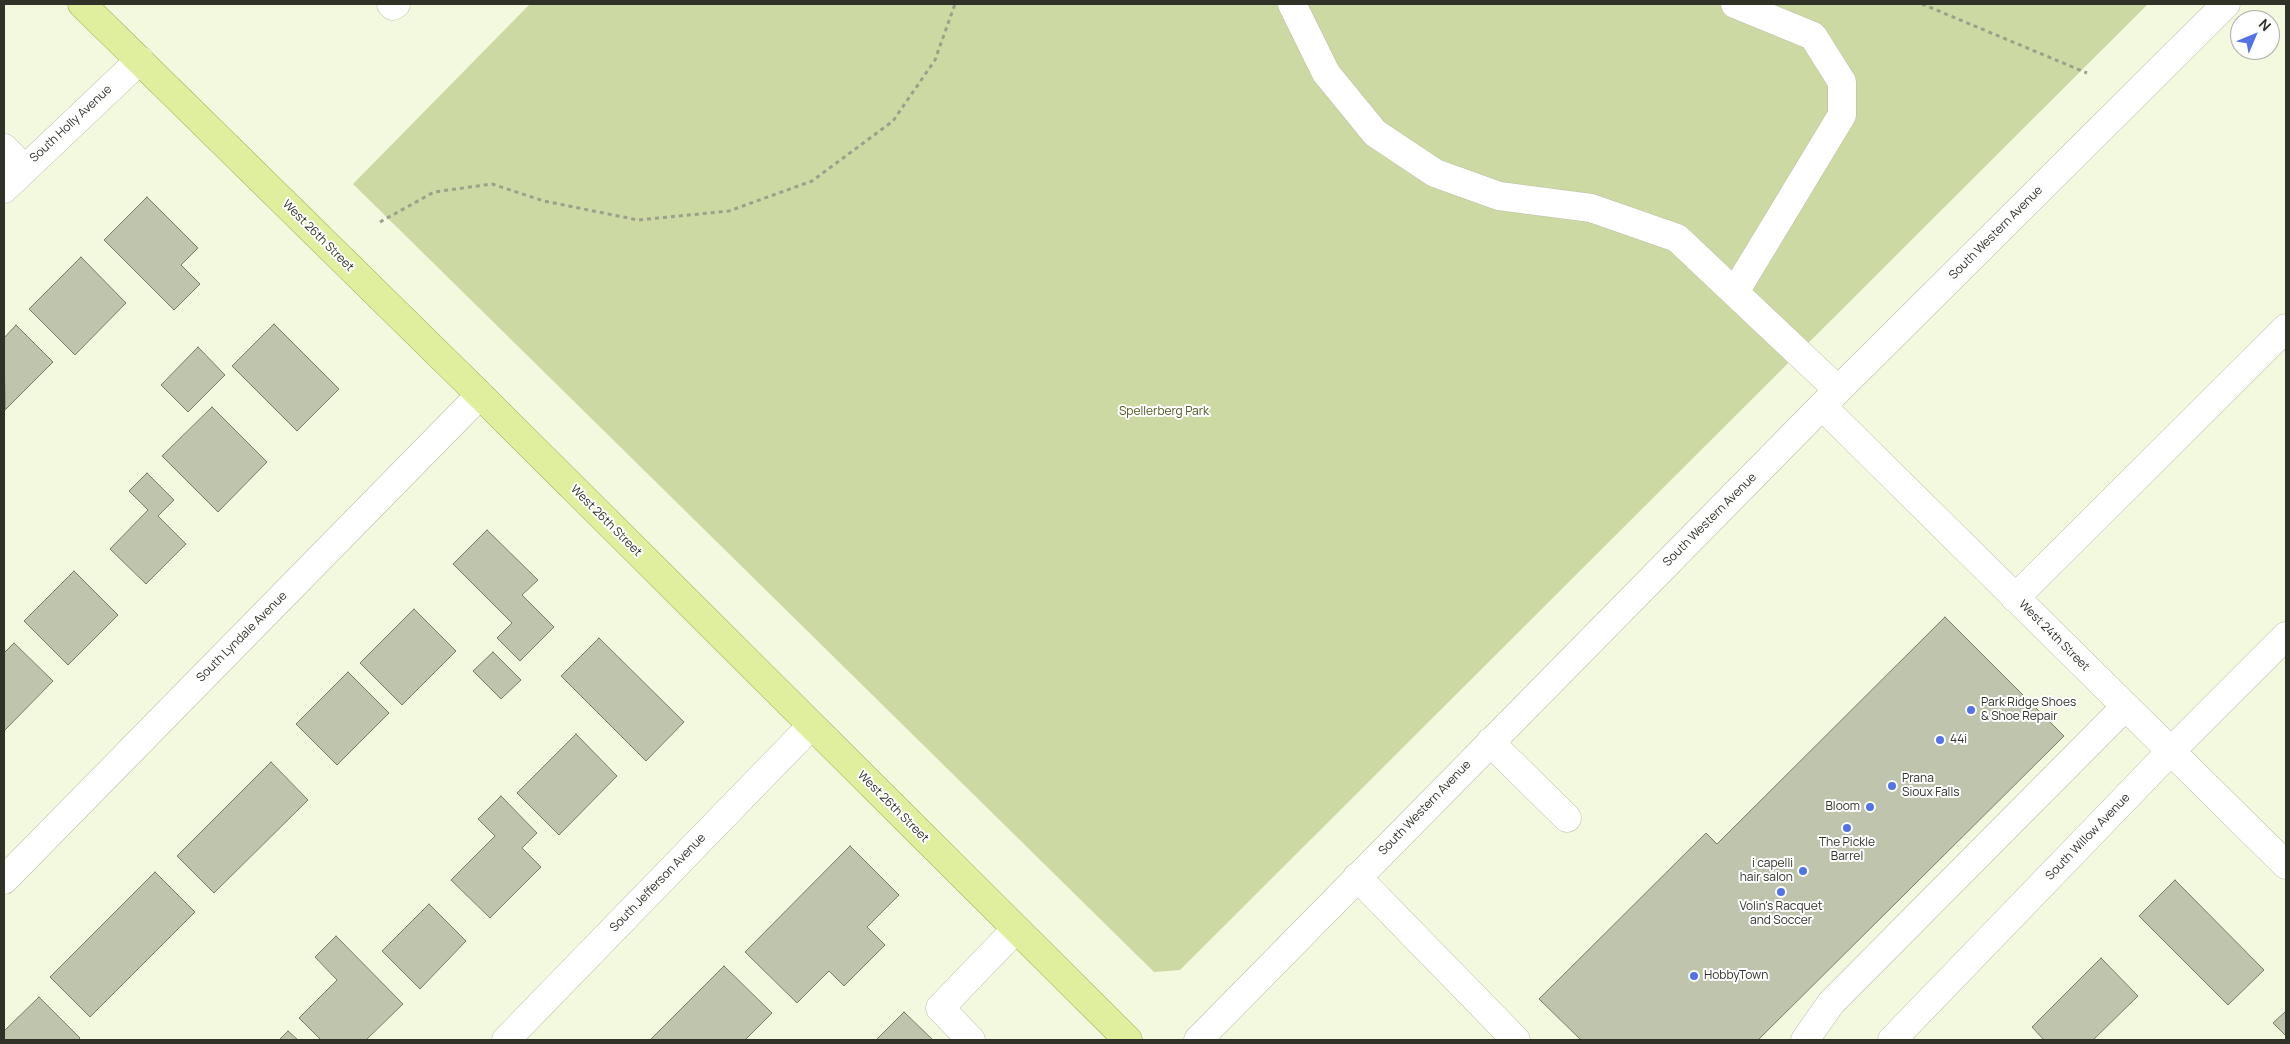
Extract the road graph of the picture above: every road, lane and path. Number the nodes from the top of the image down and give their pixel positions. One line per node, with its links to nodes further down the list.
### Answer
1 (82, 4): 9 (main road, West 26th Street)
2 (390, 4): 3 (street)
3 (396, 4)
4 (955, 4): 14 (path)
5 (1292, 4): 15 (street, West 24th Street)
6 (1735, 4): 15 (street)
7 (1922, 4): 10 (path)
8 (2226, 4): 18 (street, South Western Avenue)
9 (140, 60): 12 (street, South Holly Avenue); 17 (main road, West 26th Street)
10 (2087, 73)
11 (4, 148): 12 (street)
12 (24, 168): 13 (street, South Holly Avenue)
13 (4, 189)
14 (380, 222)
15 (1735, 292): 18 (street, West 24th Street)
16 (2286, 328): 19 (street)
17 (480, 395): 22 (main road, West 26th Street); 28 (street, South Lyndale Avenue)
18 (1830, 398): 19 (street, West 24th Street); 23 (street, South Western Avenue)
19 (2015, 598): 21 (street, West 24th Street)
20 (2286, 636): 24 (street, South Willow Avenue)
21 (2125, 707): 24 (street, West 24th Street); 35 (street)
22 (811, 726): 29 (main road, West 26th Street); 30 (street, South Jefferson Avenue)
23 (1490, 742): 25 (street); 27 (street, South Western Avenue)
24 (2170, 752): 26 (street, West 24th Street); 36 (street, South Willow Avenue)
25 (1567, 818)
26 (2286, 864)
27 (1357, 877): 33 (street, South Western Avenue); 34 (street)
28 (4, 880)
29 (1016, 929): 31 (street); 32 (main road, West 26th Street)
30 (506, 1040)
31 (971, 1040)
32 (1128, 1040)
33 (1198, 1040)
34 (1516, 1040)
35 (1805, 1040)
36 (1892, 1040)

